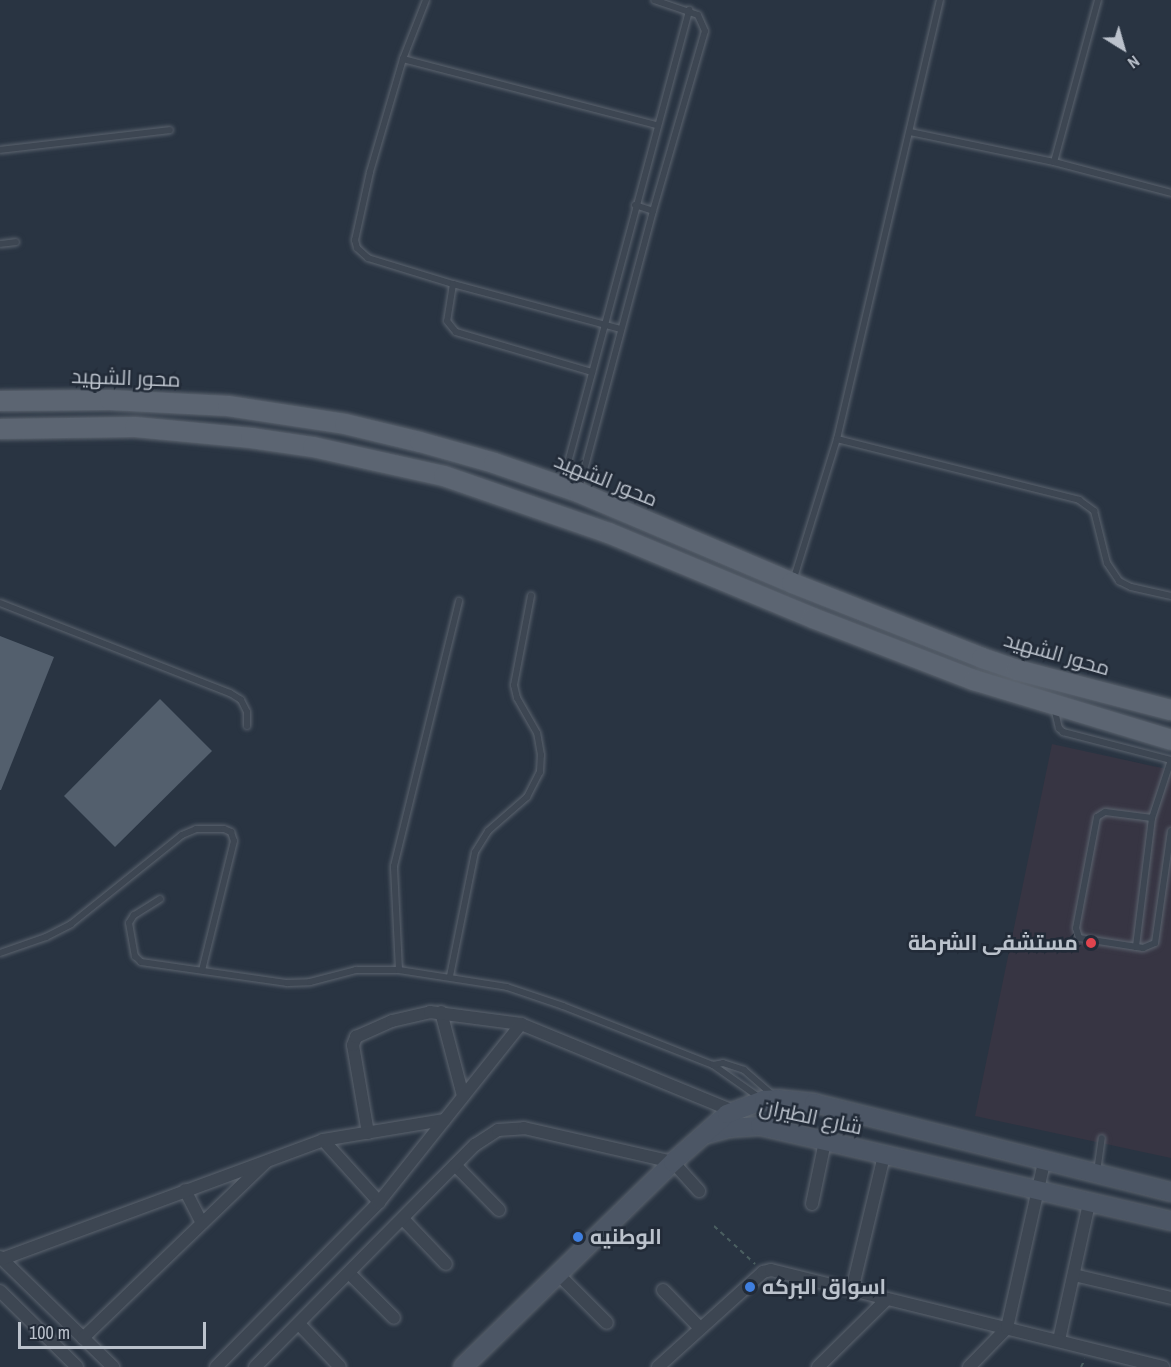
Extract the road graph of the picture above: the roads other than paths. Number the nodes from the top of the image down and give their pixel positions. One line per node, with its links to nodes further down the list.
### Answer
1 (426, 0): 6 (lane)
2 (654, 0): 5 (lane)
3 (940, 0): 9 (lane)
4 (1098, 0): 11 (lane)
5 (689, 10): 7 (lane); 14 (lane)
6 (403, 59): 7 (lane); 17 (lane)
7 (657, 125): 13 (lane)
8 (170, 130): 10 (lane)
9 (910, 132): 11 (lane); 23 (lane)
10 (0, 150)
11 (1054, 162): 12 (lane)
12 (1171, 194)
13 (635, 205): 14 (lane); 18 (lane)
14 (653, 211): 19 (lane)
15 (16, 242): 16 (lane)
16 (0, 244)
17 (453, 284): 18 (lane); 20 (lane)
18 (605, 325): 19 (lane); 20 (lane)
19 (621, 329): 24 (lane)
20 (592, 372): 24 (lane)
21 (0, 401): 24 (main road, محور الشهيد)
22 (0, 429): 30 (main road)
23 (837, 439): 25 (lane); 27 (lane)
24 (570, 489): 25 (main road, محور الشهيد)
25 (792, 583): 31 (main road, محور الشهيد)
26 (531, 596): 41 (lane)
27 (1171, 596)
28 (459, 601): 40 (lane)
29 (0, 603): 32 (lane)
30 (1054, 705): 33 (main road); 34 (lane)
31 (1171, 710)
32 (247, 726)
33 (1171, 740)
34 (1152, 818): 37 (lane); 37 (lane)
35 (1171, 831): 37 (lane)
36 (160, 899): 39 (lane)
37 (1136, 947)
38 (0, 953): 39 (lane)
39 (202, 970): 40 (lane)
40 (399, 970): 41 (lane)
41 (450, 976): 44 (lane)
42 (441, 1012): 43 (street); 45 (street); 50 (street)
43 (521, 1024): 45 (street); 47 (street)
44 (713, 1065): 46 (lane); 46 (lane)
45 (463, 1096): 48 (street)
46 (771, 1100): 47 (main road, شارع الطيران); 49 (main road); 58 (main road, شارع الطيران)
47 (733, 1111): 51 (main road, شارع الطيران)
48 (444, 1120): 50 (street); 65 (street)
49 (777, 1130): 51 (main road, شارع الطيران); 54 (main road, شارع الطيران)
50 (368, 1133): 53 (street)
51 (705, 1134): 57 (main road)
52 (1102, 1138): 60 (lane)
53 (322, 1140): 56 (street); 65 (street)
54 (825, 1142): 55 (main road, شارع الطيران); 67 (street)
55 (884, 1156): 63 (main road, شارع الطيران); 78 (street)
56 (271, 1157): 61 (street); 71 (street)
57 (673, 1162): 59 (street); 62 (street); 75 (main road)
58 (1044, 1162): 60 (main road, شارع الطيران); 63 (street)
59 (455, 1165): 68 (street); 69 (street)
60 (1096, 1175): 64 (main road, شارع الطيران)
61 (184, 1190): 71 (street); 72 (street)
62 (699, 1191)
63 (1038, 1192): 66 (main road, شارع الطيران); 86 (street)
64 (1171, 1192)
65 (379, 1202): 92 (street)
66 (1089, 1203): 70 (main road, شارع الطيران); 76 (street)
67 (812, 1204)
68 (499, 1210)
69 (403, 1219): 73 (street); 74 (street)
70 (1171, 1221)
71 (202, 1223): 87 (street)
72 (1, 1258): 87 (street)
73 (446, 1264)
74 (350, 1274): 82 (street); 84 (street)
75 (558, 1274): 83 (street); 89 (main road)
76 (1074, 1275): 80 (street); 88 (street)
77 (663, 1290): 85 (street)
78 (852, 1290): 81 (street); 85 (street)
79 (0, 1291): 90 (street)
80 (1171, 1298)
81 (887, 1299): 86 (street); 96 (street)
82 (394, 1318)
83 (607, 1323)
84 (299, 1324): 93 (street); 94 (street)
85 (699, 1327): 95 (street)
86 (1007, 1328): 88 (street); 97 (street)
87 (83, 1338): 91 (street)
88 (1059, 1340): 98 (street)
89 (472, 1364)
90 (77, 1367)
91 (113, 1367)
92 (216, 1367)
93 (255, 1367)
94 (340, 1367)
95 (659, 1367)
96 (818, 1367)
97 (969, 1367)
98 (1163, 1367)

